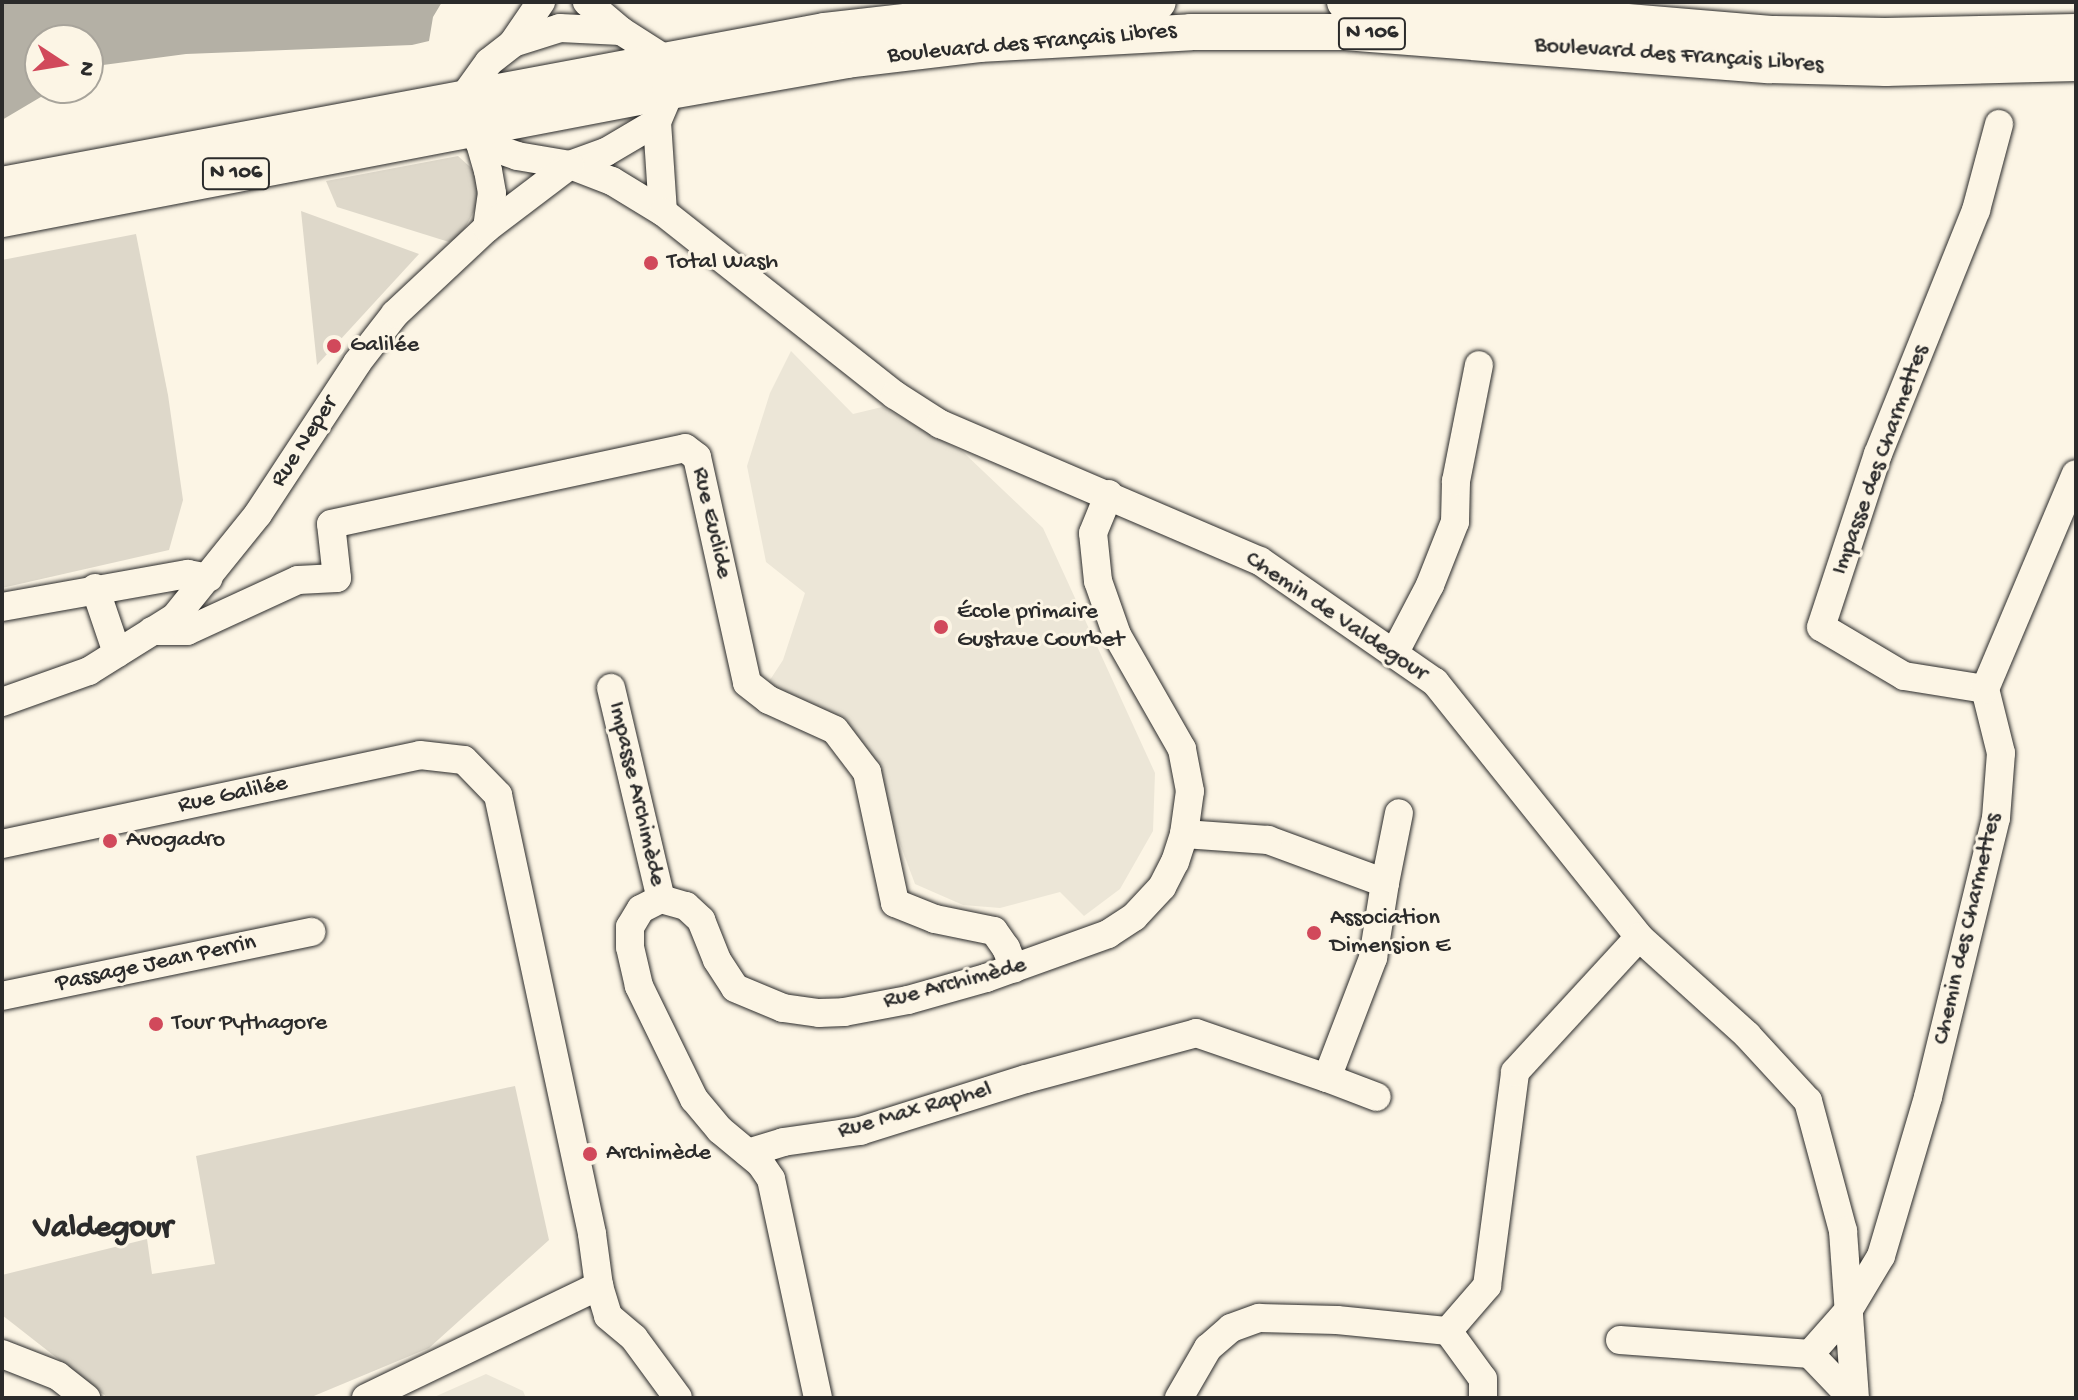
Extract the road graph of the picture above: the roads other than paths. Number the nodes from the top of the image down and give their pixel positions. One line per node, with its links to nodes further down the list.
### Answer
1 (541, 2): 7 (street)
2 (587, 2): 5 (street)
3 (1158, 2): 9 (main road, Boulevard des Français Libres / N 106)
4 (1345, 2): 6 (main road, Boulevard des Français Libres / N 106)
5 (621, 31): 7 (street); 9 (street)
6 (2076, 32)
7 (513, 43): 10 (street)
8 (2076, 63): 9 (main road, Boulevard des Français Libres / N 106)
9 (664, 91): 10 (main road, Boulevard des Français Libres / N 106); 12 (street); 14 (street)
10 (471, 123): 12 (street, Chemin de Valdegour); 13 (main road, Boulevard des Français Libres / N 106); 15 (main road, Boulevard des Français Libres / N 106); 16 (street)
11 (1999, 124): 27 (street, Impasse des Charmettes)
12 (570, 165): 14 (street, Chemin de Valdegour); 16 (street, Rue Neper)
13 (2, 185)
14 (663, 212): 19 (street, Chemin de Valdegour)
15 (2, 219)
16 (487, 228): 20 (street, Rue Neper)
17 (1479, 365): 25 (street)
18 (2076, 474): 27 (street)
19 (1109, 494): 25 (street, Chemin de Valdegour); 30 (street, Rue Archimède)
20 (209, 578): 21 (street); 23 (street)
21 (95, 588): 22 (street); 24 (street)
22 (2, 607)
23 (152, 631): 24 (street); 36 (street, Rue Euclide)
24 (117, 653): 28 (street)
25 (1394, 654): 35 (street, Chemin de Valdegour)
26 (611, 688): 33 (street, Impasse Archimède)
27 (1985, 689): 41 (street, Chemin des Charmettes)
28 (2, 702)
29 (1399, 813): 32 (street)
30 (1184, 834): 32 (street); 36 (street, Rue Archimède)
31 (2, 844): 43 (street, Rue Galilée)
32 (1385, 883): 38 (street)
33 (661, 899): 36 (street, Rue Archimède); 40 (street)
34 (311, 932): 37 (street, Passage Jean Perrin)
35 (1639, 937): 42 (street, Chemin de Valdegour); 45 (street)
36 (1014, 968)
37 (2, 996)
38 (1327, 1078): 39 (street, Rue Max Raphel); 40 (street, Rue Max Raphel)
39 (1377, 1097)
40 (748, 1153): 52 (street)
41 (1896, 1206): 42 (street, Chemin des Charmettes); 44 (street, Chemin des Charmettes)
42 (1844, 1245): 44 (street, Chemin de Valdegour)
43 (599, 1286): 50 (street); 51 (street)
44 (1848, 1311): 48 (street, Chemin des Charmettes); 55 (street, Chemin de Valdegour)
45 (1448, 1331): 53 (street); 54 (street)
46 (1620, 1340): 48 (street)
47 (2, 1354): 49 (street)
48 (1810, 1354): 55 (street)
49 (86, 1398)
50 (366, 1398)
51 (678, 1398)
52 (818, 1398)
53 (1179, 1398)
54 (1483, 1398)
55 (1854, 1398)

